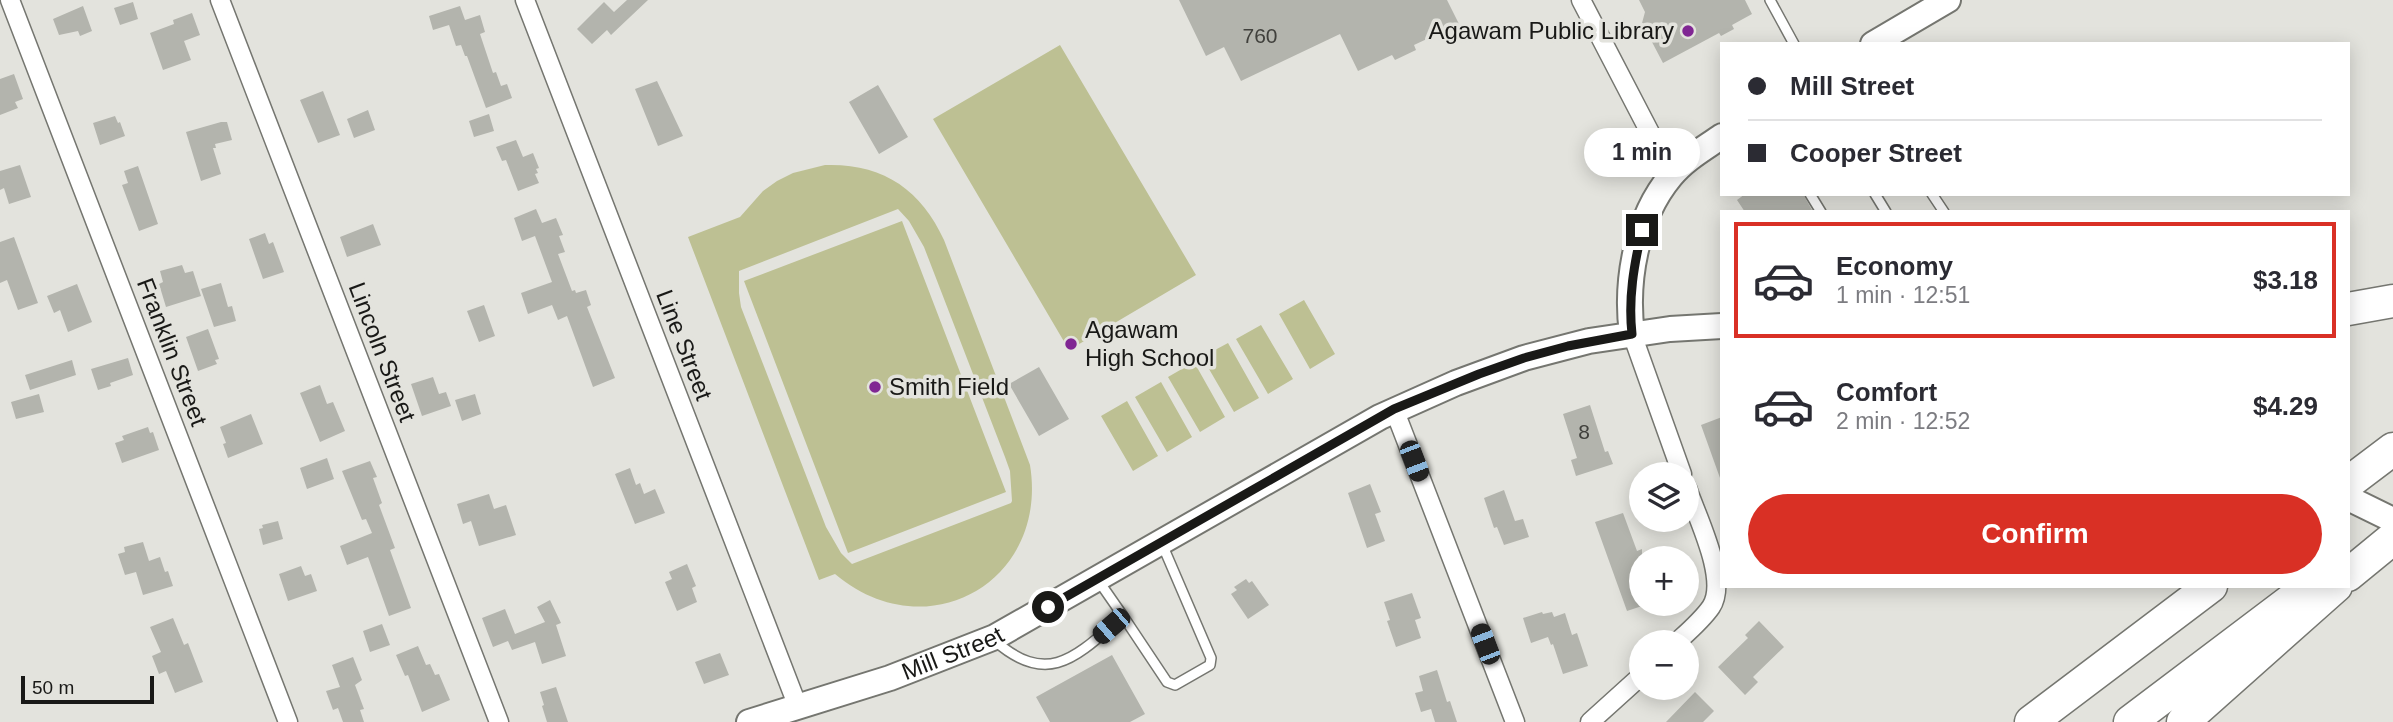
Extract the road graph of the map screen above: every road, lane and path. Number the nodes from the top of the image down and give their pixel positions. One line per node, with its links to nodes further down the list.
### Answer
1 (10, 0): 35 (street, Franklin Street)
2 (220, 0): 36 (street, Lincoln Street)
3 (525, 0): 34 (street, Line Street)
4 (1581, 0): 10 (street)
5 (1770, 0): 7 (lane)
6 (1948, 0): 8 (street)
7 (1793, 42)
8 (1876, 42)
9 (1720, 137): 10 (street)
10 (1672, 175): 14 (street)
11 (2393, 301): 12 (highway)
12 (2350, 309)
13 (1720, 326): 14 (street, Mill Street)
14 (1632, 334): 15 (street, Mill Street); 17 (street)
15 (1394, 409): 23 (street, Mill Street); 38 (street)
16 (2393, 449): 18 (highway)
17 (1678, 462)
18 (2350, 481)
19 (2350, 499): 21 (street)
20 (1699, 522): 31 (street)
21 (2393, 522): 24 (highway)
22 (2393, 538): 25 (highway)
23 (1162, 542): 26 (street, Mill Street); 30 (lane)
24 (2350, 555)
25 (2350, 573)
26 (1098, 580): 30 (lane); 32 (street, Mill Street)
27 (2208, 588): 40 (highway)
28 (2307, 588): 41 (highway)
29 (2334, 588): 42 (highway)
30 (1123, 616): 32 (lane)
31 (1689, 630)
32 (992, 639): 34 (street, Mill Street)
33 (1629, 687): 39 (street)
34 (798, 707): 37 (street, Mill Street)
35 (288, 722)
36 (499, 722)
37 (749, 722)
38 (1515, 722)
39 (1590, 722)
40 (2031, 722)
41 (2130, 722)
42 (2183, 722)

